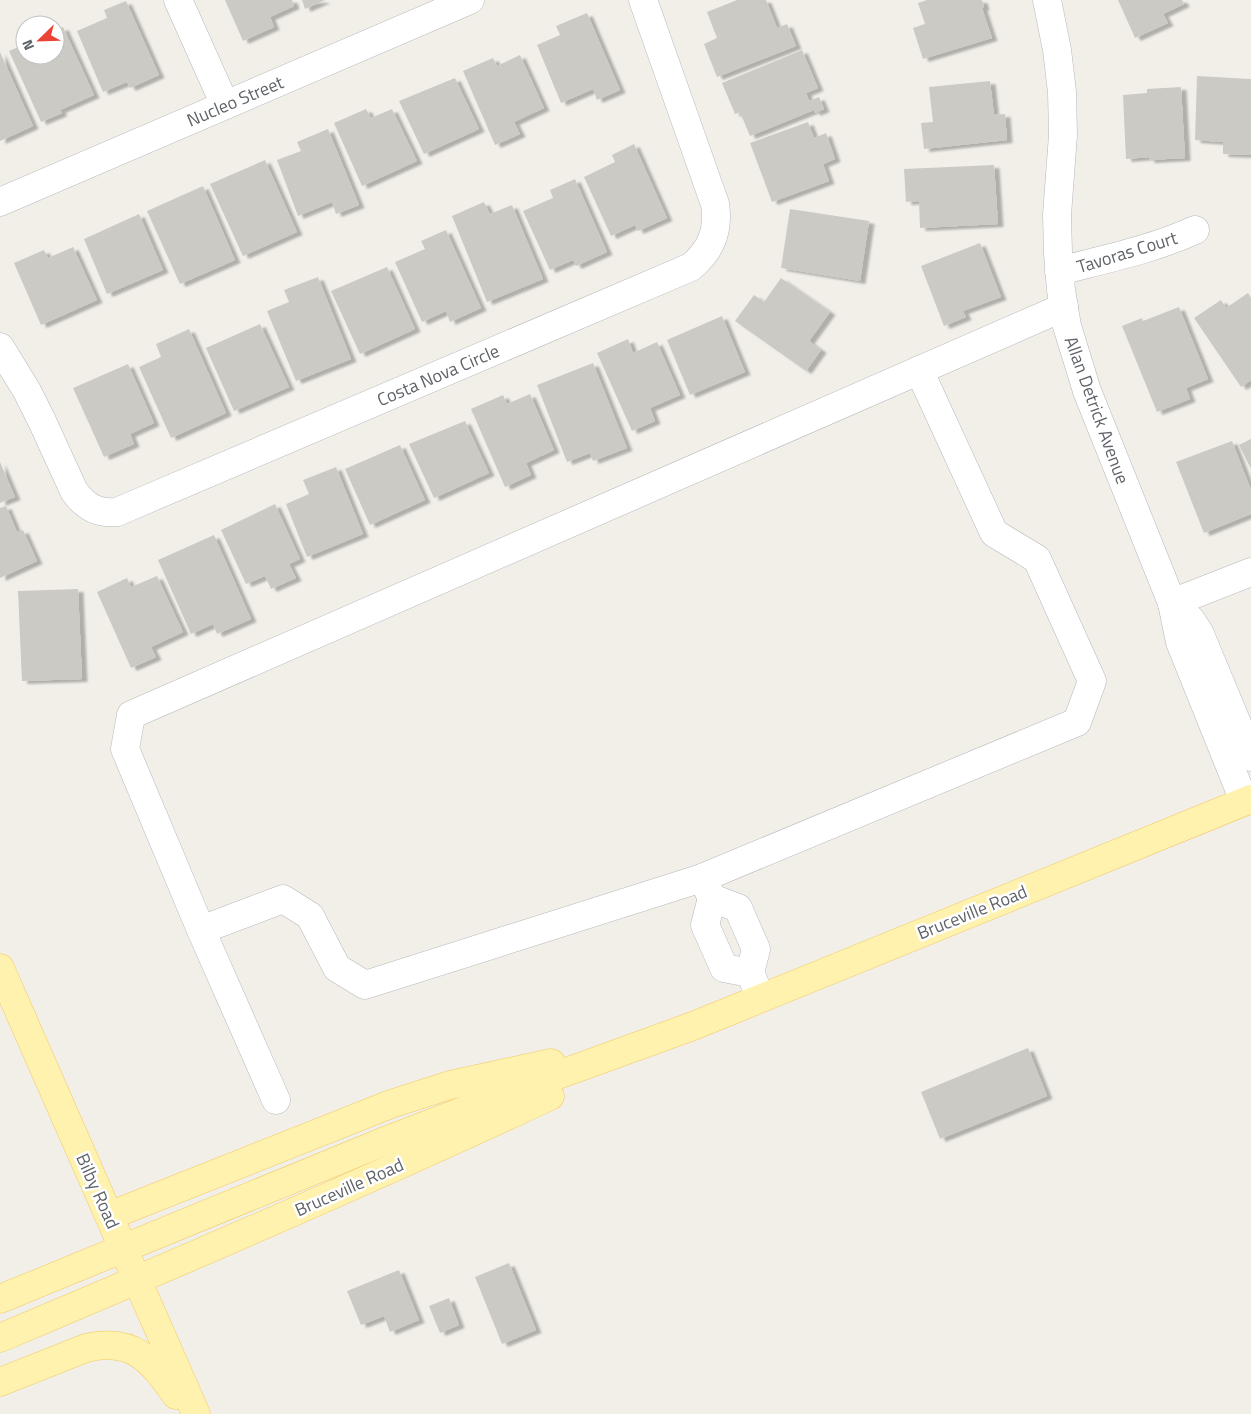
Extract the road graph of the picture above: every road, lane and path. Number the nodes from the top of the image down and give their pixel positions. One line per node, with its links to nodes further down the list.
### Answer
1 (178, 0): 5 (street)
2 (470, 0): 5 (street, Nucleo Street)
3 (643, 0): 10 (street, Costa Nova Circle)
4 (1047, 0): 8 (street, Allan Detrick Avenue)
5 (225, 105): 6 (street, Nucleo Street)
6 (0, 202)
7 (1195, 230): 8 (street, Tavoras Court)
8 (1059, 271): 9 (street, Allan Detrick Avenue)
9 (1064, 307): 11 (street); 13 (street, Allan Detrick Avenue)
10 (0, 347)
11 (919, 370): 16 (street); 17 (street)
12 (1251, 572): 13 (street)
13 (1172, 603): 14 (street, Allan Detrick Avenue); 15 (street, Allan Detrick Avenue)
14 (1251, 757)
15 (1248, 800): 20 (main road, Bruceville Road)
16 (707, 888): 17 (street); 19 (street); 19 (street)
17 (201, 930): 23 (street)
18 (0, 968): 24 (main road, Bilby Road)
19 (750, 973): 20 (street)
20 (761, 998): 21 (main road, Bruceville Road)
21 (693, 1026): 22 (main road, Bruceville Road); 26 (main road, Bruceville Road)
22 (627, 1050): 24 (main road); 25 (main road, Bruceville Road)
23 (276, 1100)
24 (109, 1216): 25 (main road, Bilby Road)
25 (123, 1248): 26 (main road, Bilby Road); 27 (main road, Bruceville Road)
26 (136, 1280): 28 (main road, Bruceville Road); 31 (main road, Bilby Road)
27 (0, 1299)
28 (0, 1338)
29 (0, 1382): 30 (main road)
30 (190, 1414)
31 (196, 1414)

